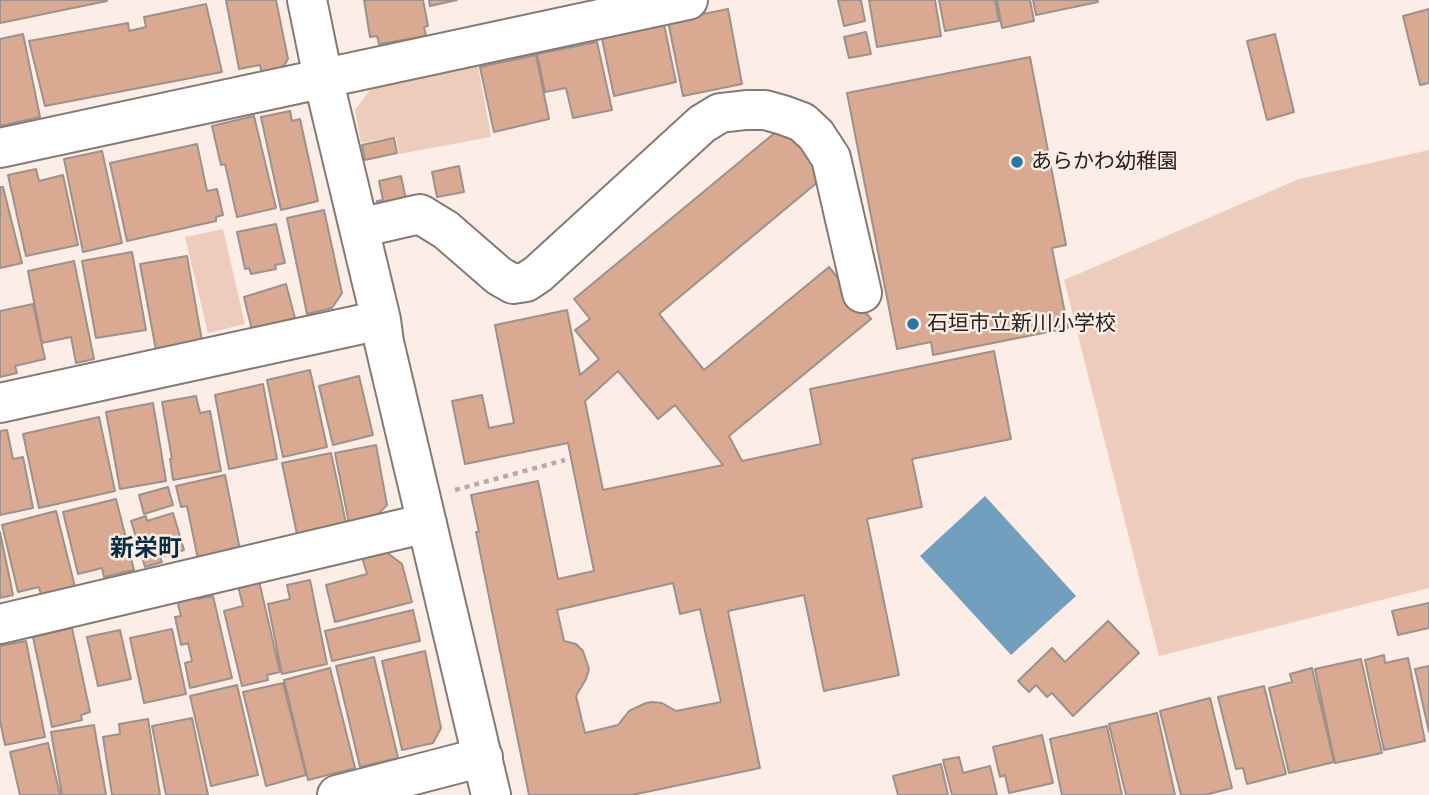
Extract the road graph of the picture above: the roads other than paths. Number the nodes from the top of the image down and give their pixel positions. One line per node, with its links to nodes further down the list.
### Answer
1 (307, 0): 3 (street)
2 (688, 0): 3 (street)
3 (323, 78): 4 (street); 5 (street)
4 (0, 148)
5 (359, 228): 6 (street); 7 (street)
6 (862, 293)
7 (390, 333): 8 (street); 9 (street)
8 (0, 403)
9 (427, 523): 10 (street); 11 (street)
10 (0, 624)
11 (483, 757): 12 (street); 13 (street)
12 (337, 795)
13 (491, 795)

